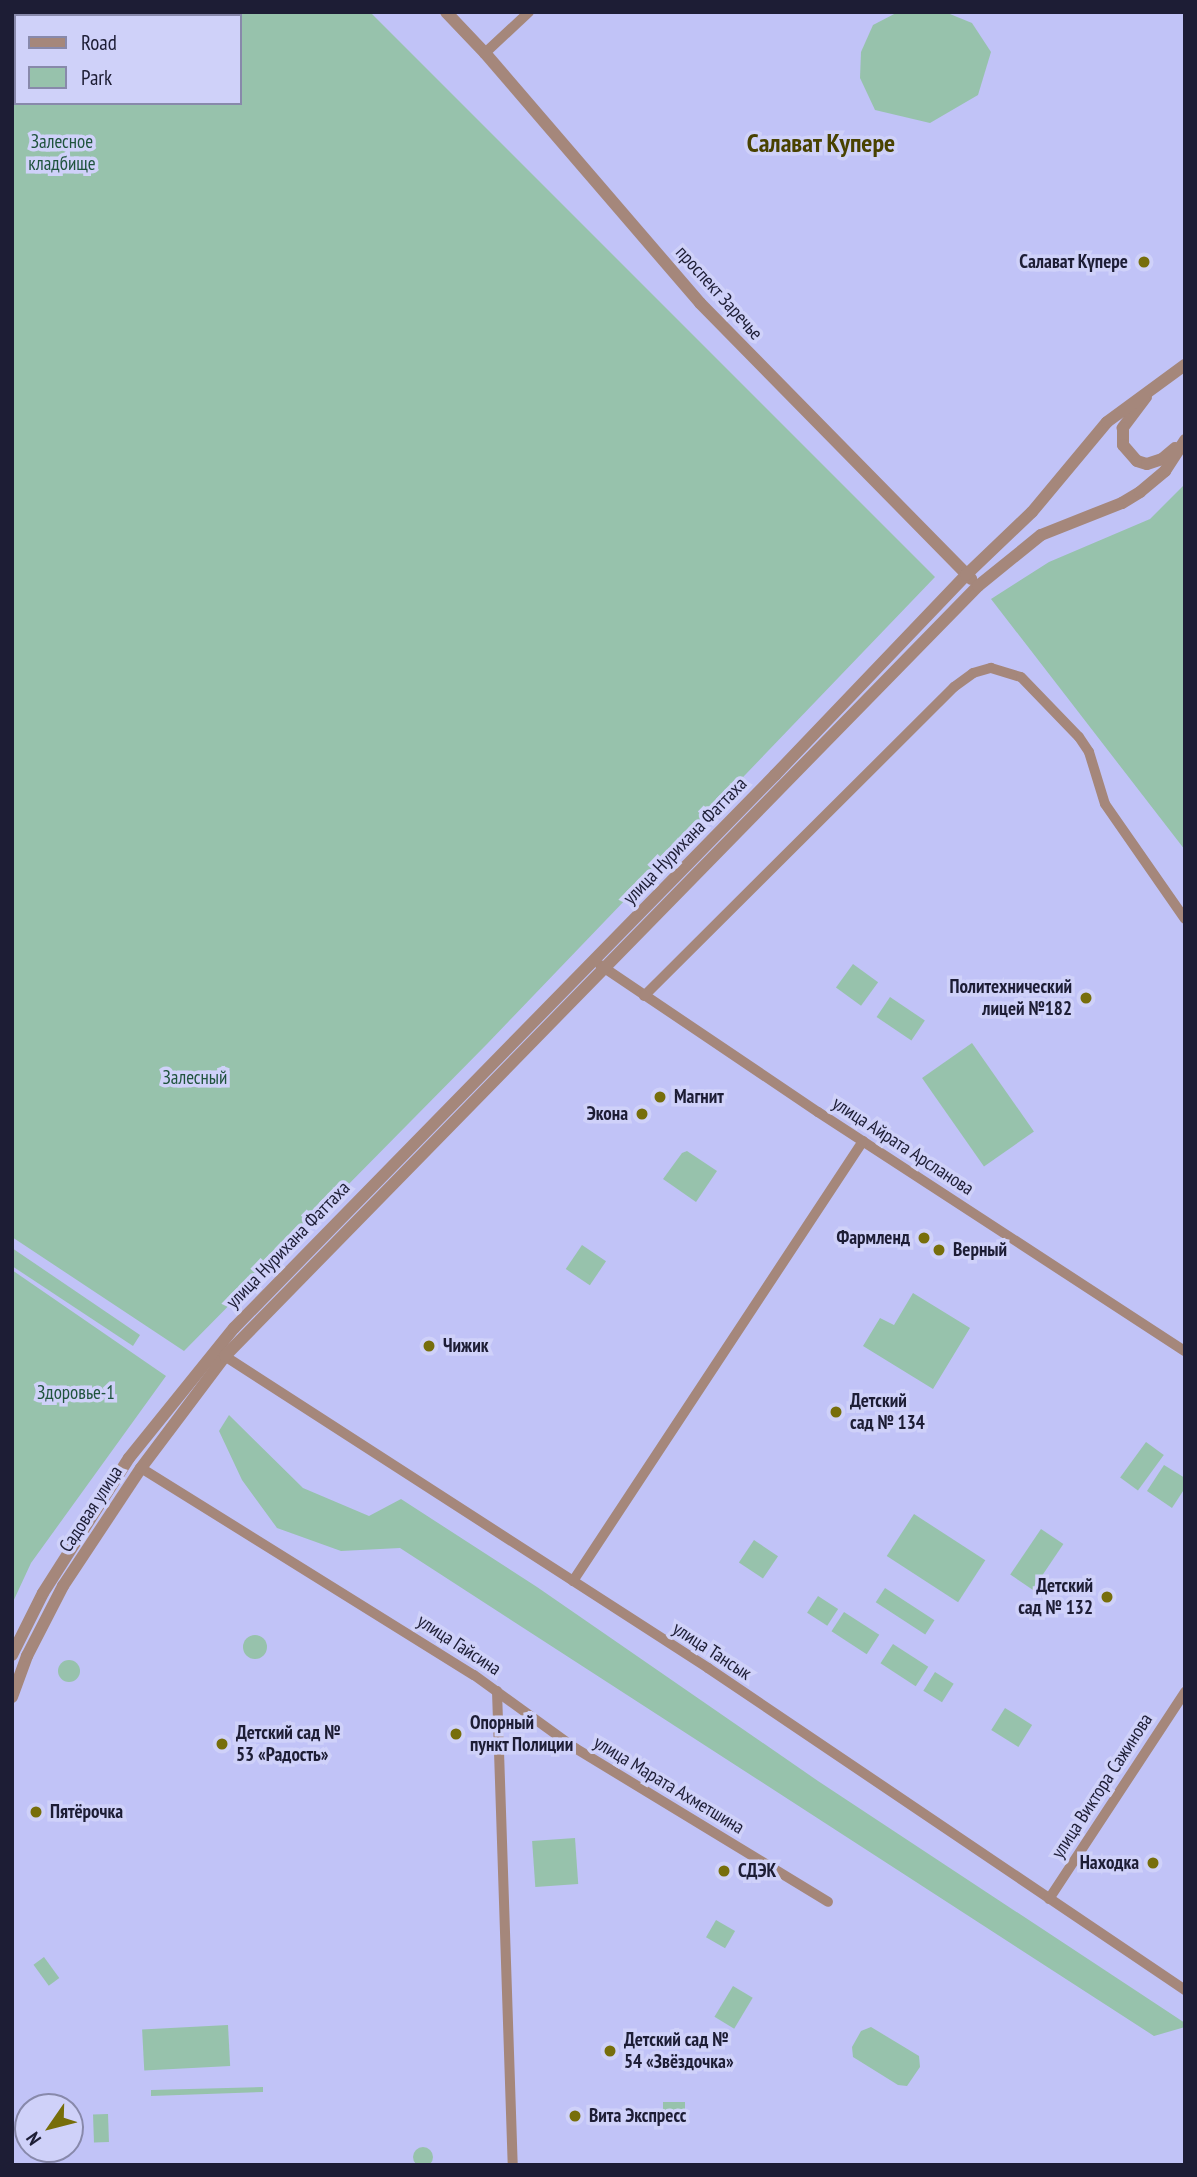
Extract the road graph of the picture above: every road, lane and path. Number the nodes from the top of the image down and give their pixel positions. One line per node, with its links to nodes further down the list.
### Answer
1 (446, 12): 3 (street, проспект Заречье)
2 (529, 12): 3 (street)
3 (485, 53): 7 (street, проспект Заречье)
4 (1185, 365): 5 (street, улица Нурихана Фаттаха)
5 (1150, 390): 6 (street); 7 (street, улица Нурихана Фаттаха)
6 (1184, 441): 8 (street, улица Нурихана Фаттаха)
7 (966, 575): 8 (street, проспект Заречье); 10 (street, улица Нурихана Фаттаха)
8 (978, 586): 10 (street, улица Нурихана Фаттаха)
9 (1185, 919): 11 (street)
10 (599, 964): 11 (street, улица Айрата Арсланова); 14 (street, улица Нурихана Фаттаха)
11 (643, 996): 12 (street, улица Айрата Арсланова)
12 (863, 1141): 13 (street, улица Айрата Арсланова); 16 (street)
13 (1185, 1350)
14 (220, 1353): 15 (street, Садовая улица); 16 (street, улица Тансык); 17 (street, Садовая улица)
15 (141, 1468): 18 (street, улица Гайсина); 20 (street, Садовая улица)
16 (573, 1581): 21 (street, улица Тансык)
17 (12, 1655)
18 (497, 1691): 22 (street, улица Марата Ахметшина); 24 (street, улица Гайсина)
19 (1185, 1692): 21 (street, улица Виктора Сажинова)
20 (12, 1696)
21 (1049, 1899): 23 (street, улица Тансык)
22 (828, 1902)
23 (1185, 1990)
24 (513, 2165)

